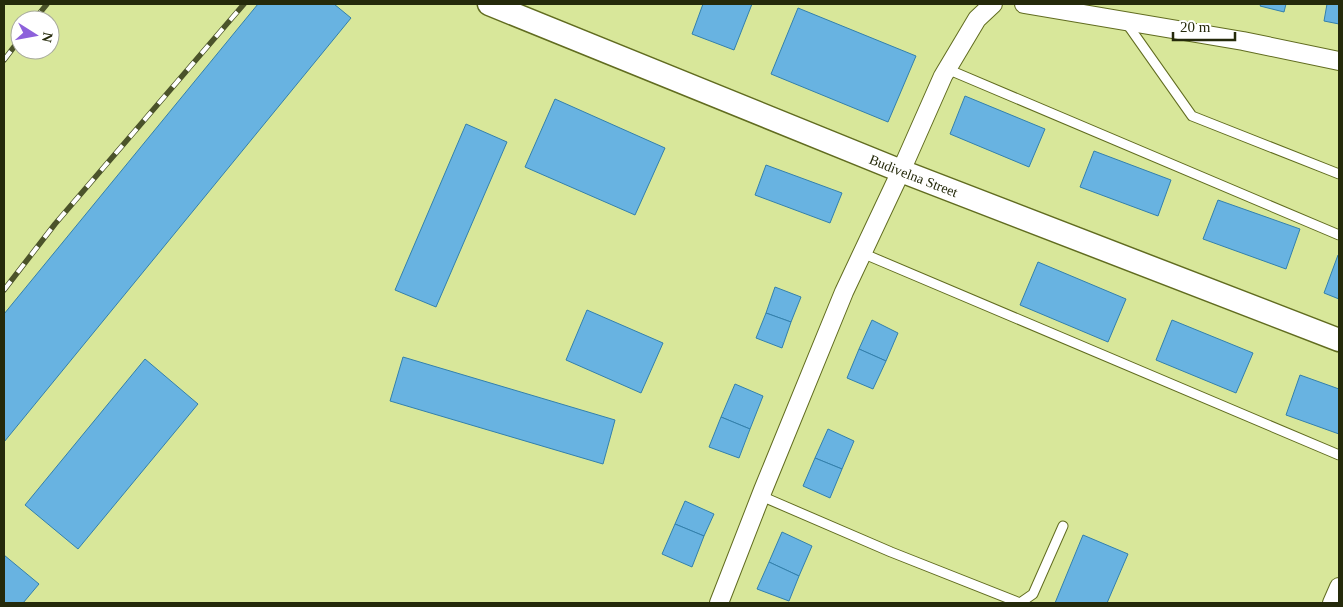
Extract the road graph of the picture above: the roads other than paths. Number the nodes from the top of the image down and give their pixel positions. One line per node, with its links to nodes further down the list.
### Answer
1 (489, 4): 7 (street, Budivelna Street)
2 (993, 4): 6 (street)
3 (1024, 4): 4 (street)
4 (1125, 21): 5 (street); 8 (lane)
5 (1339, 61)
6 (947, 69): 7 (street); 9 (lane)
7 (901, 171): 10 (street); 11 (street, Budivelna Street)
8 (1339, 174)
9 (1339, 235)
10 (862, 253): 12 (lane); 13 (street)
11 (1339, 340)
12 (1339, 455)
13 (761, 496): 16 (street); 17 (lane)
14 (1063, 526): 17 (lane)
15 (1339, 587): 18 (street)
16 (719, 603)
17 (1020, 603)
18 (1332, 603)

